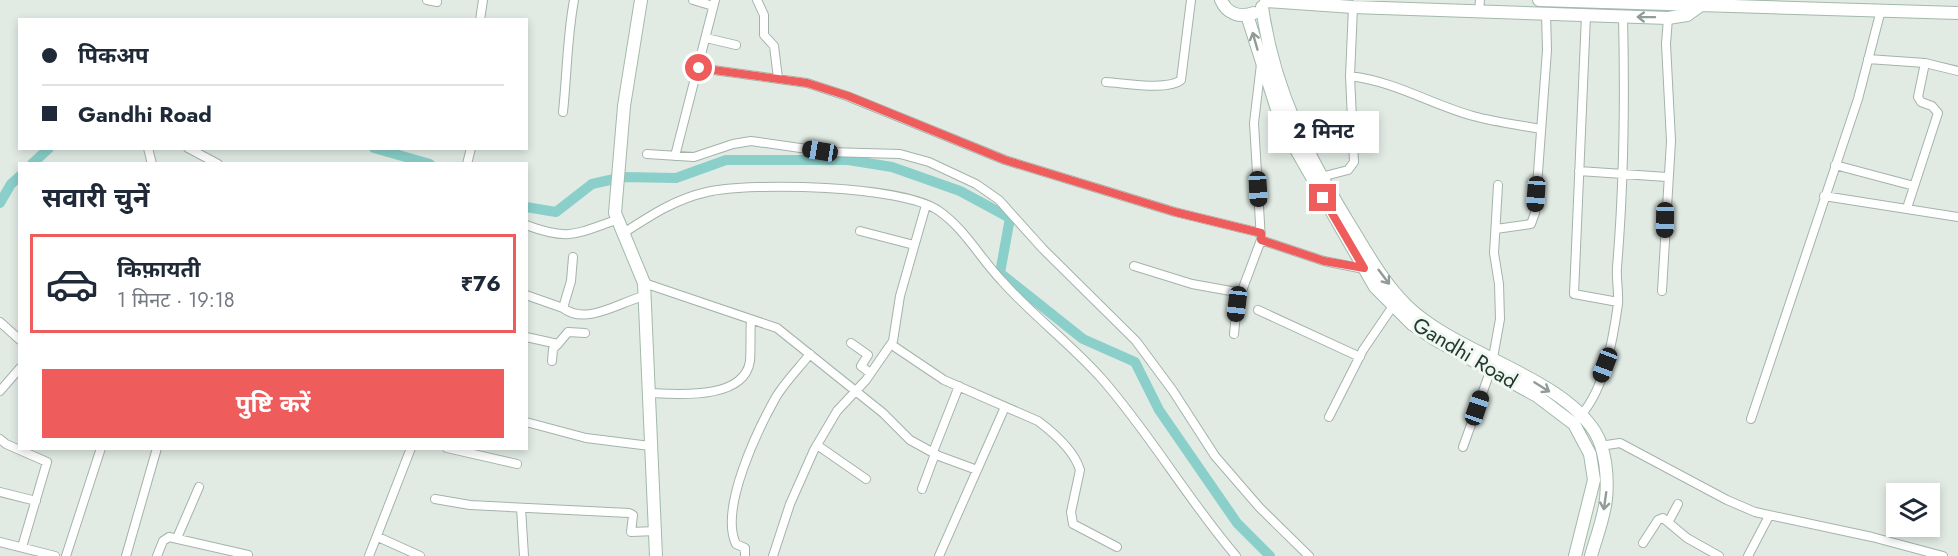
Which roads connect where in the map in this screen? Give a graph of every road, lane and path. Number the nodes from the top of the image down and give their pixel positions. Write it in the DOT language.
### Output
graph roads {
  1 [pos="483,0"];
  2 [pos="574,0"];
  3 [pos="641,0"];
  4 [pos="693,0"];
  5 [pos="757,0"];
  6 [pos="1191,0"];
  7 [pos="1221,0"];
  8 [pos="1539,0"];
  9 [pos="1581,1"];
  10 [pos="1265,2"];
  11 [pos="714,3"];
  12 [pos="1754,4"];
  13 [pos="1701,5"];
  14 [pos="1479,6"];
  15 [pos="1353,7"];
  16 [pos="1881,10"];
  17 [pos="1958,13"];
  18 [pos="1546,14"];
  19 [pos="1247,15"];
  20 [pos="1586,15"];
  21 [pos="1623,17"];
  22 [pos="480,18"];
  23 [pos="1668,18"];
  24 [pos="706,38"];
  25 [pos="736,45"];
  26 [pos="1868,59"];
  27 [pos="1266,61"];
  28 [pos="1925,63"];
  29 [pos="699,68"];
  30 [pos="1958,71"];
  31 [pos="1350,76"];
  32 [pos="778,78"];
  33 [pos="1106,82"];
  34 [pos="563,112"];
  35 [pos="1541,129"];
  36 [pos="192,150"];
  37 [pos="647,154"];
  38 [pos="675,156"];
  39 [pos="214,162"];
  40 [pos="1835,165"];
  41 [pos="1579,171"];
  42 [pos="1623,174"];
  43 [pos="1321,177"];
  44 [pos="1667,177"];
  45 [pos="1498,185"];
  46 [pos="1914,186"];
  47 [pos="1824,196"];
  48 [pos="927,205"];
  49 [pos="1907,208"];
  50 [pos="616,217"];
  51 [pos="1958,217"];
  52 [pos="528,226"];
  53 [pos="1496,229"];
  54 [pos="860,231"];
  55 [pos="622,234"];
  56 [pos="1261,237"];
  57 [pos="914,245"];
  58 [pos="573,258"];
  59 [pos="1134,266"];
  60 [pos="1364,268"];
  61 [pos="644,290"];
  62 [pos="1662,291"];
  63 [pos="1242,293"];
  64 [pos="528,296"];
  65 [pos="1618,302"];
  66 [pos="1393,306"];
  67 [pos="563,308"];
  68 [pos="1258,310"];
  69 [pos="751,320"];
  70 [pos="0,322"];
  71 [pos="585,333"];
  72 [pos="1234,334"];
  73 [pos="528,337"];
  74 [pos="18,338"];
  75 [pos="851,343"];
  76 [pos="558,344"];
  77 [pos="892,345"];
  78 [pos="810,354"];
  79 [pos="1360,357"];
  80 [pos="552,361"];
  81 [pos="1492,365"];
  82 [pos="18,370"];
  83 [pos="870,373"];
  84 [pos="2,386"];
  85 [pos="958,386"];
  86 [pos="856,391"];
  87 [pos="648,393"];
  88 [pos="1005,407"];
  89 [pos="1581,415"];
  90 [pos="1329,417"];
  91 [pos="1751,419"];
  92 [pos="528,423"];
  93 [pos="2,444"];
  94 [pos="650,446"];
  95 [pos="817,446"];
  96 [pos="1600,446"];
  97 [pos="1463,447"];
  98 [pos="18,448"];
  99 [pos="100,450"];
  100 [pos="156,450"];
  101 [pos="410,450"];
  102 [pos="456,450"];
  103 [pos="34,452"];
  104 [pos="934,453"];
  105 [pos="517,464"];
  106 [pos="977,470"];
  107 [pos="866,479"];
  108 [pos="199,487"];
  109 [pos="922,489"];
  110 [pos="0,492"];
  111 [pos="435,499"];
  112 [pos="36,501"];
  113 [pos="1678,504"];
  114 [pos="521,508"];
  115 [pos="1769,516"];
  116 [pos="1669,521"];
  117 [pos="656,531"];
  118 [pos="378,537"];
  119 [pos="177,538"];
  120 [pos="0,542"];
  121 [pos="1643,543"];
  122 [pos="22,547"];
  123 [pos="1117,547"];
  124 [pos="1231,554"];
  125 [pos="248,555"];
  126 [pos="1714,555"];
  127 [pos="55,556"];
  128 [pos="66,556"];
  129 [pos="126,556"];
  130 [pos="158,556"];
  131 [pos="369,556"];
  132 [pos="420,556"];
  133 [pos="525,556"];
  134 [pos="656,556"];
  135 [pos="745,556"];
  136 [pos="773,556"];
  137 [pos="939,556"];
  138 [pos="1309,556"];
  139 [pos="1575,556"];
  140 [pos="1591,556"];
  141 [pos="1748,556"];
  142 [pos="1943,556"];
  1 -- 22 [label="street"];
  2 -- 34 [label="street"];
  3 -- 50 [label="main road"];
  4 -- 11 [label="street"];
  5 -- 32 [label="street"];
  6 -- 33 [label="street"];
  7 -- 19 [label="main road"];
  8 -- 9 [label="main road"];
  9 -- 13 [label="main road"];
  10 -- 15 [label="main road"];
  10 -- 19 [label="main road"];
  10 -- 27 [label="main road"];
  11 -- 24 [label="street"];
  12 -- 13 [label="main road"];
  12 -- 16 [label="main road"];
  13 -- 23 [label="main road"];
  14 -- 15 [label="main road"];
  14 -- 18 [label="main road"];
  15 -- 31 [label="street"];
  16 -- 17 [label="main road"];
  16 -- 26 [label="street"];
  18 -- 20 [label="main road"];
  18 -- 35 [label="street"];
  27 -- 19 [label="main road, Gandhi Road, one-way"];
  20 -- 21 [label="main road"];
  20 -- 41 [label="street"];
  23 -- 21 [label="main road, one-way"];
  21 -- 42 [label="street"];
  23 -- 44 [label="street"];
  24 -- 25 [label="street"];
  24 -- 29 [label="street"];
  26 -- 28 [label="street"];
  26 -- 40 [label="street"];
  27 -- 43 [label="main road"];
  27 -- 56 [label="street"];
  27 -- 60 [label="main road, Gandhi Road"];
  28 -- 30 [label="street"];
  28 -- 46 [label="street"];
  29 -- 32 [label="street"];
  29 -- 38 [label="street"];
  31 -- 35 [label="street"];
  31 -- 43 [label="street"];
  32 -- 56 [label="street"];
  35 -- 53 [label="street"];
  36 -- 39 [label="street"];
  37 -- 38 [label="street"];
  38 -- 138 [label="street"];
  40 -- 46 [label="street"];
  40 -- 47 [label="street"];
  41 -- 42 [label="street"];
  41 -- 65 [label="street"];
  42 -- 44 [label="street"];
  42 -- 65 [label="street"];
  43 -- 81 [label="main road, one-way"];
  44 -- 62 [label="street"];
  45 -- 53 [label="street"];
  46 -- 49 [label="street"];
  47 -- 49 [label="street"];
  47 -- 91 [label="street"];
  48 -- 55 [label="street"];
  48 -- 57 [label="street"];
  48 -- 124 [label="street"];
  49 -- 51 [label="street"];
  50 -- 52 [label="street"];
  50 -- 55 [label="main road"];
  53 -- 81 [label="street"];
  54 -- 57 [label="street"];
  55 -- 61 [label="main road"];
  56 -- 60 [label="street"];
  56 -- 63 [label="street"];
  57 -- 77 [label="street"];
  58 -- 67 [label="street"];
  59 -- 63 [label="street"];
  60 -- 66 [label="main road, Gandhi Road"];
  61 -- 67 [label="street"];
  61 -- 69 [label="street"];
  61 -- 87 [label="main road"];
  63 -- 72 [label="street"];
  64 -- 67 [label="street"];
  65 -- 89 [label="street"];
  66 -- 79 [label="street"];
  66 -- 81 [label="main road, Gandhi Road"];
  68 -- 79 [label="street"];
  69 -- 78 [label="street"];
  69 -- 87 [label="street"];
  70 -- 74 [label="street"];
  71 -- 76 [label="street"];
  73 -- 76 [label="street"];
  75 -- 83 [label="street"];
  76 -- 80 [label="street"];
  77 -- 83 [label="street"];
  77 -- 85 [label="street"];
  78 -- 86 [label="street"];
  78 -- 135 [label="street"];
  79 -- 90 [label="street"];
  81 -- 89 [label="main road, one-way"];
  81 -- 97 [label="street"];
  81 -- 139 [label="main road, Gandhi Road"];
  82 -- 84 [label="street"];
  83 -- 86 [label="street"];
  85 -- 88 [label="street"];
  85 -- 104 [label="street"];
  86 -- 95 [label="street"];
  86 -- 104 [label="street"];
  87 -- 94 [label="main road"];
  88 -- 106 [label="street"];
  88 -- 123 [label="street"];
  89 -- 96 [label="main road"];
  92 -- 94 [label="street"];
  93 -- 98 [label="street"];
  94 -- 117 [label="main road"];
  95 -- 107 [label="street"];
  95 -- 136 [label="street"];
  96 -- 115 [label="street"];
  96 -- 140 [label="main road, one-way"];
  99 -- 128 [label="street"];
  100 -- 129 [label="street"];
  101 -- 118 [label="street"];
  102 -- 105 [label="street"];
  103 -- 112 [label="street"];
  104 -- 106 [label="street"];
  104 -- 109 [label="street"];
  106 -- 137 [label="street"];
  108 -- 119 [label="street"];
  110 -- 112 [label="street"];
  111 -- 114 [label="street"];
  112 -- 122 [label="street"];
  113 -- 116 [label="street"];
  114 -- 117 [label="street"];
  114 -- 133 [label="street"];
  115 -- 141 [label="street"];
  115 -- 142 [label="street"];
  116 -- 121 [label="street"];
  116 -- 126 [label="street"];
  117 -- 134 [label="main road"];
  118 -- 131 [label="street"];
  118 -- 132 [label="street"];
  119 -- 125 [label="street"];
  119 -- 130 [label="street"];
  120 -- 122 [label="street"];
  122 -- 127 [label="street"];
}
